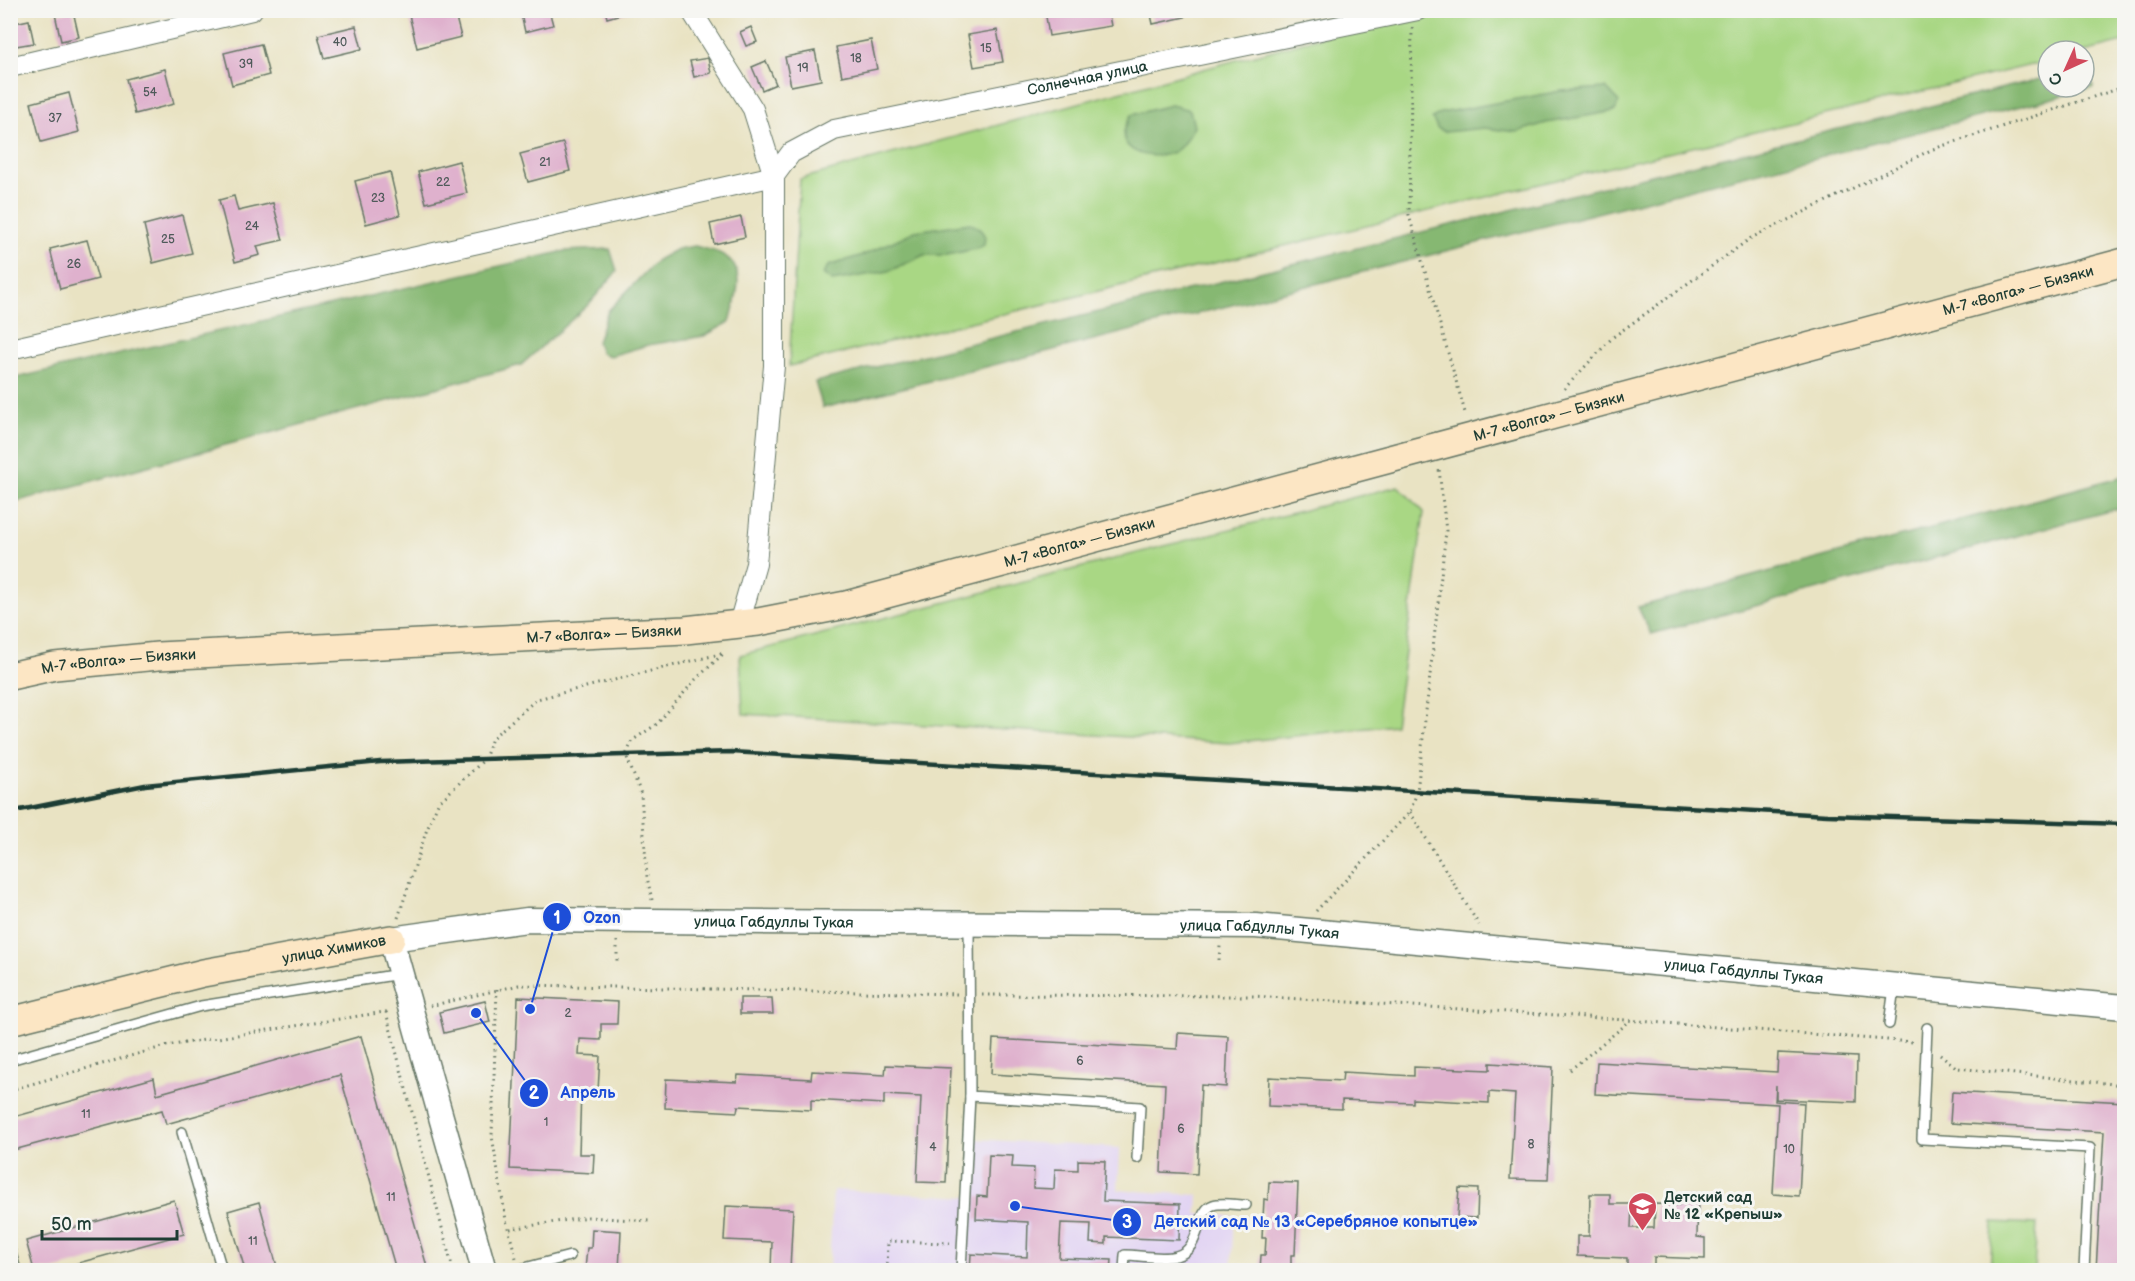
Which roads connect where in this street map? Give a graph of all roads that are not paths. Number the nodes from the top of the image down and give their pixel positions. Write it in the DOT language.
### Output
graph roads {
  1 [pos="252,10"];
  2 [pos="691,10"];
  3 [pos="1415,11"];
  4 [pos="10,67"];
  5 [pos="774,176"];
  6 [pos="2124,262"];
  7 [pos="10,349"];
  8 [pos="730,625"];
  9 [pos="10,676"];
  10 [pos="969,924"];
  11 [pos="392,939"];
  12 [pos="401,973"];
  13 [pos="1894,986"];
  14 [pos="2124,1007"];
  15 [pos="10,1021"];
  16 [pos="1889,1024"];
  17 [pos="1927,1028"];
  18 [pos="10,1060"];
  19 [pos="970,1096"];
  20 [pos="182,1132"];
  21 [pos="1137,1158"];
  22 [pos="1246,1205"];
  23 [pos="10,1250"];
  24 [pos="570,1256"];
  25 [pos="16,1270"];
  26 [pos="222,1270"];
  27 [pos="484,1270"];
  28 [pos="518,1270"];
  29 [pos="961,1270"];
  30 [pos="1124,1270"];
  31 [pos="2084,1270"];
  1 -- 4 [label="street"];
  2 -- 5 [label="street"];
  3 -- 5 [label="street, Солнечная улица"];
  5 -- 7 [label="street"];
  5 -- 8 [label="street"];
  6 -- 8 [label="main road, М-7 «Волга» — Бизяки"];
  8 -- 9 [label="main road, М-7 «Волга» — Бизяки"];
  10 -- 11 [label="street, улица Габдуллы Тукая"];
  10 -- 13 [label="street, улица Габдуллы Тукая"];
  10 -- 19 [label="lane"];
  11 -- 12 [label="street, улица Химиков"];
  11 -- 15 [label="main road, улица Химиков"];
  12 -- 18 [label="lane"];
  12 -- 27 [label="street, улица Химиков"];
  13 -- 14 [label="street, улица Габдуллы Тукая"];
  13 -- 16 [label="lane"];
  17 -- 31 [label="lane"];
  19 -- 21 [label="lane"];
  19 -- 29 [label="lane"];
  20 -- 26 [label="lane"];
  22 -- 30 [label="lane"];
  23 -- 25 [label="lane"];
  24 -- 28 [label="lane"];
}
